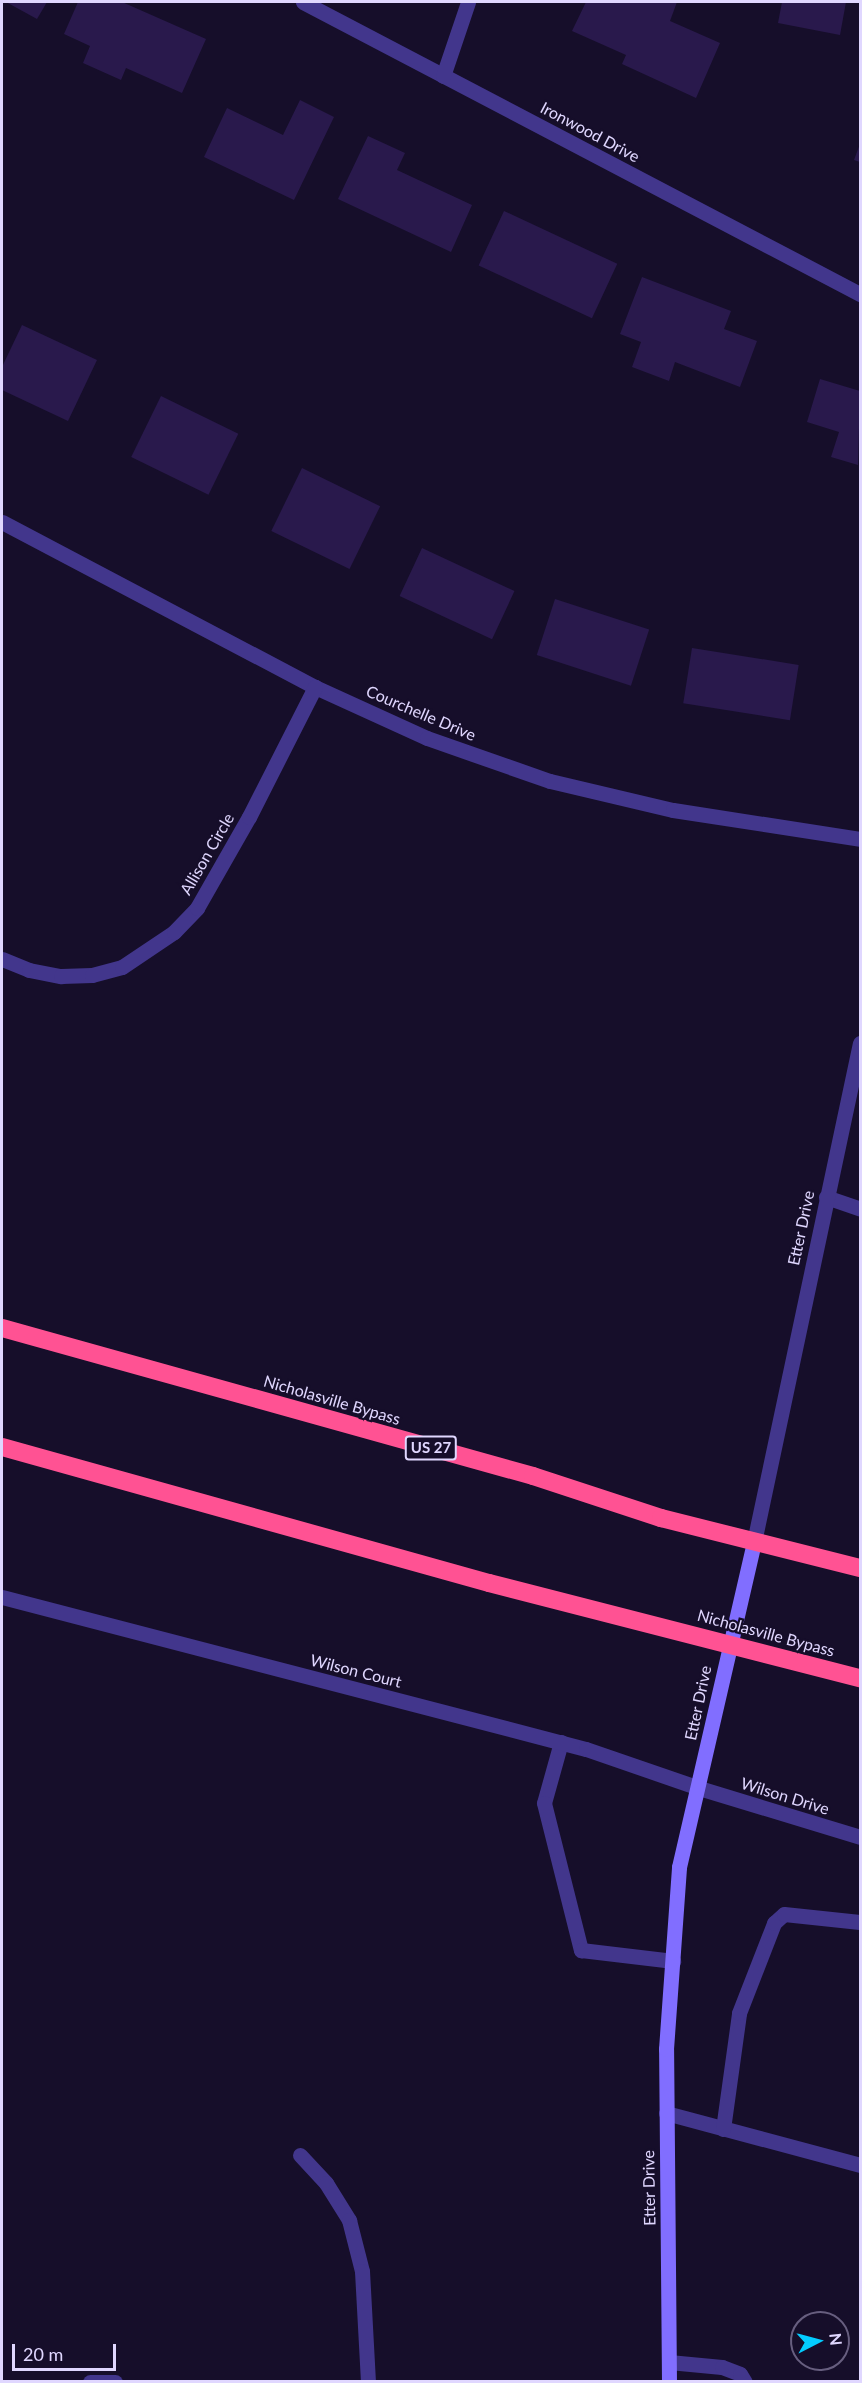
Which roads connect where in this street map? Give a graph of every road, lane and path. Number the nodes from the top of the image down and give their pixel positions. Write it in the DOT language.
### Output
graph roads {
  1 [pos="303,2"];
  2 [pos="468,2"];
  3 [pos="443,76"];
  4 [pos="861,294"];
  5 [pos="2,522"];
  6 [pos="315,687"];
  7 [pos="861,839"];
  8 [pos="2,959"];
  9 [pos="861,1043"];
  10 [pos="825,1197"];
  11 [pos="861,1209"];
  12 [pos="2,1328"];
  13 [pos="2,1447"];
  14 [pos="754,1542"];
  15 [pos="861,1568"];
  16 [pos="2,1597"];
  17 [pos="729,1643"];
  18 [pos="861,1678"];
  19 [pos="561,1742"];
  20 [pos="699,1788"];
  21 [pos="861,1837"];
  22 [pos="861,1922"];
  23 [pos="673,1961"];
  24 [pos="666,2114"];
  25 [pos="723,2128"];
  26 [pos="300,2155"];
  27 [pos="861,2164"];
  28 [pos="669,2362"];
  29 [pos="90,2382"];
  30 [pos="115,2382"];
  31 [pos="368,2382"];
  32 [pos="669,2382"];
  33 [pos="745,2382"];
  1 -- 3 [label="street, Ironwood Drive"];
  2 -- 3 [label="street"];
  3 -- 4 [label="street, Ironwood Drive"];
  5 -- 6 [label="street, Courchelle Drive"];
  6 -- 7 [label="street, Courchelle Drive"];
  6 -- 8 [label="street, Allison Circle"];
  9 -- 10 [label="street, Etter Drive"];
  10 -- 11 [label="street"];
  10 -- 14 [label="street, Etter Drive"];
  12 -- 14 [label="highway, Nicholasville Bypass / US 27"];
  13 -- 17 [label="highway, Nicholasville Bypass"];
  14 -- 15 [label="highway, Nicholasville Bypass / US 27"];
  14 -- 17 [label="street, Etter Drive"];
  16 -- 19 [label="street, Wilson Court"];
  17 -- 18 [label="highway, Nicholasville Bypass"];
  17 -- 20 [label="street, Etter Drive"];
  19 -- 20 [label="street, Wilson Court"];
  19 -- 23 [label="street"];
  20 -- 21 [label="street, Wilson Drive"];
  20 -- 23 [label="street, Etter Drive"];
  22 -- 25 [label="street"];
  23 -- 24 [label="street, Etter Drive"];
  24 -- 25 [label="street"];
  24 -- 28 [label="street, Etter Drive"];
  25 -- 27 [label="street"];
  26 -- 31 [label="street"];
  28 -- 32 [label="street, Etter Drive"];
  28 -- 33 [label="street"];
  29 -- 30 [label="street"];
}
